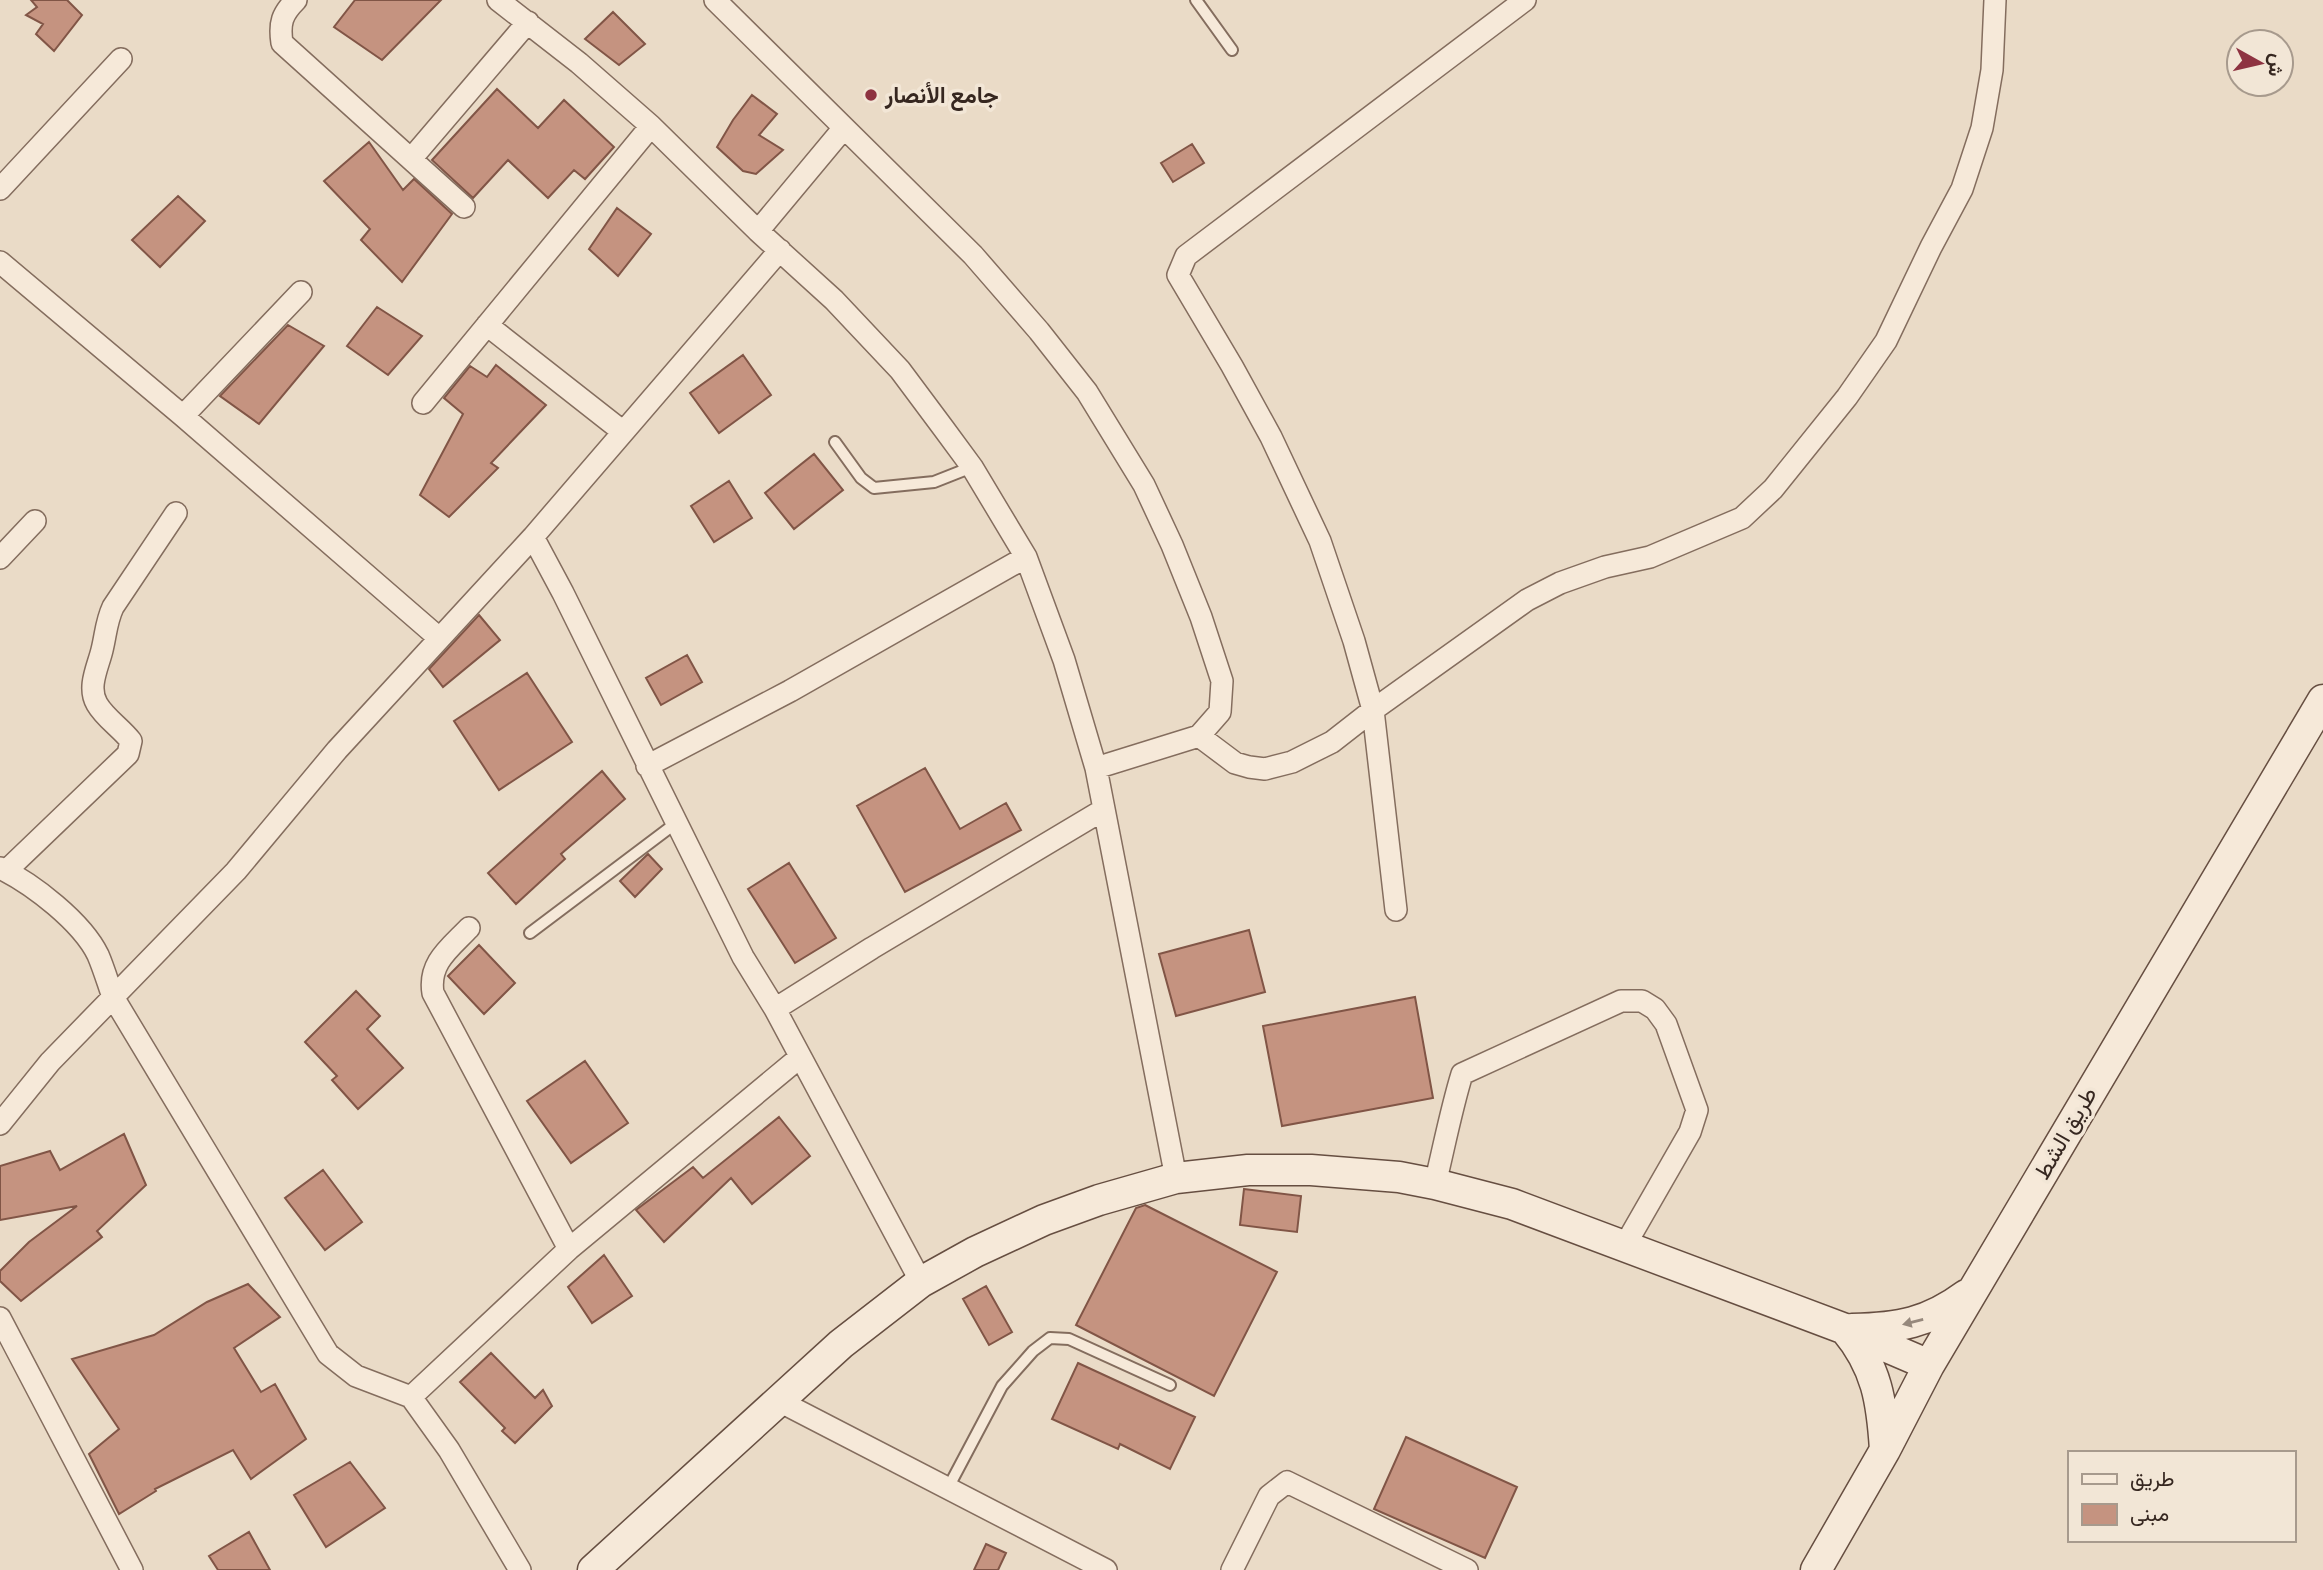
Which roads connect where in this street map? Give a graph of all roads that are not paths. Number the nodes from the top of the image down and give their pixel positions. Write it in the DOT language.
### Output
graph roads {
  1 [pos="296,0"];
  2 [pos="498,0"];
  3 [pos="715,0"];
  4 [pos="1196,0"];
  5 [pos="1525,0"];
  6 [pos="1995,0"];
  7 [pos="528,22"];
  8 [pos="1232,50"];
  9 [pos="121,59"];
  10 [pos="650,126"];
  11 [pos="843,129"];
  12 [pos="411,159"];
  13 [pos="0,189"];
  14 [pos="464,207"];
  15 [pos="758,230"];
  16 [pos="780,250"];
  17 [pos="0,262"];
  18 [pos="300,292"];
  19 [pos="487,325"];
  20 [pos="422,403"];
  21 [pos="183,416"];
  22 [pos="622,431"];
  23 [pos="835,442"];
  24 [pos="972,467"];
  25 [pos="176,513"];
  26 [pos="35,522"];
  27 [pos="533,537"];
  28 [pos="1026,557"];
  29 [pos="0,558"];
  30 [pos="439,638"];
  31 [pos="2323,700"];
  32 [pos="1373,710"];
  33 [pos="1199,736"];
  34 [pos="647,766"];
  35 [pos="1096,768"];
  36 [pos="1103,810"];
  37 [pos="676,823"];
  38 [pos="3,869"];
  39 [pos="1396,910"];
  40 [pos="469,928"];
  41 [pos="530,933"];
  42 [pos="113,997"];
  43 [pos="775,1009"];
  44 [pos="799,1058"];
  45 [pos="0,1124"];
  46 [pos="1176,1178"];
  47 [pos="1435,1184"];
  48 [pos="1624,1247"];
  49 [pos="569,1249"];
  50 [pos="921,1282"];
  51 [pos="1973,1290"];
  52 [pos="0,1318"];
  53 [pos="1845,1329"];
  54 [pos="1928,1364"];
  55 [pos="1170,1385"];
  56 [pos="411,1397"];
  57 [pos="779,1401"];
  58 [pos="1885,1450"];
  59 [pos="948,1489"];
  60 [pos="132,1570"];
  61 [pos="520,1570"];
  62 [pos="593,1570"];
  63 [pos="1106,1570"];
  64 [pos="1231,1570"];
  65 [pos="1467,1570"];
  66 [pos="1816,1570"];
  1 -- 12 [label="street"];
  2 -- 7 [label="street"];
  3 -- 11 [label="street"];
  4 -- 8 [label="lane"];
  5 -- 32 [label="street"];
  6 -- 32 [label="street"];
  7 -- 10 [label="street"];
  7 -- 12 [label="street"];
  9 -- 13 [label="street"];
  10 -- 15 [label="street"];
  10 -- 19 [label="street"];
  11 -- 15 [label="street"];
  11 -- 33 [label="street"];
  12 -- 14 [label="street"];
  15 -- 16 [label="street"];
  16 -- 22 [label="street"];
  16 -- 24 [label="street"];
  17 -- 21 [label="street"];
  18 -- 21 [label="street"];
  19 -- 20 [label="street"];
  19 -- 22 [label="street"];
  21 -- 30 [label="street"];
  22 -- 27 [label="street"];
  23 -- 24 [label="lane"];
  24 -- 28 [label="street"];
  25 -- 38 [label="street"];
  26 -- 29 [label="street"];
  27 -- 30 [label="street"];
  27 -- 34 [label="street"];
  28 -- 34 [label="street"];
  28 -- 35 [label="street"];
  30 -- 42 [label="street"];
  31 -- 51 [label="street, طريق الشط"];
  32 -- 33 [label="street"];
  32 -- 39 [label="street"];
  33 -- 35 [label="street"];
  34 -- 37 [label="street"];
  35 -- 36 [label="street"];
  36 -- 43 [label="street"];
  36 -- 46 [label="street"];
  37 -- 41 [label="lane"];
  37 -- 43 [label="street"];
  38 -- 42 [label="street"];
  40 -- 49 [label="street"];
  42 -- 45 [label="street"];
  42 -- 56 [label="street"];
  43 -- 44 [label="street"];
  44 -- 49 [label="street"];
  44 -- 50 [label="street"];
  46 -- 47 [label="street"];
  46 -- 50 [label="street"];
  47 -- 48 [label="street"];
  47 -- 48 [label="street"];
  48 -- 53 [label="street"];
  49 -- 56 [label="street"];
  50 -- 57 [label="street"];
  51 -- 53 [label="street, one-way"];
  51 -- 54 [label="street, طريق الشط"];
  52 -- 60 [label="street"];
  53 -- 54 [label="street"];
  53 -- 58 [label="street"];
  54 -- 58 [label="street, طريق الشط"];
  55 -- 59 [label="lane"];
  56 -- 61 [label="street"];
  57 -- 59 [label="street"];
  57 -- 62 [label="street"];
  58 -- 66 [label="street, طريق الشط"];
  59 -- 63 [label="street"];
  64 -- 65 [label="street"];
}
